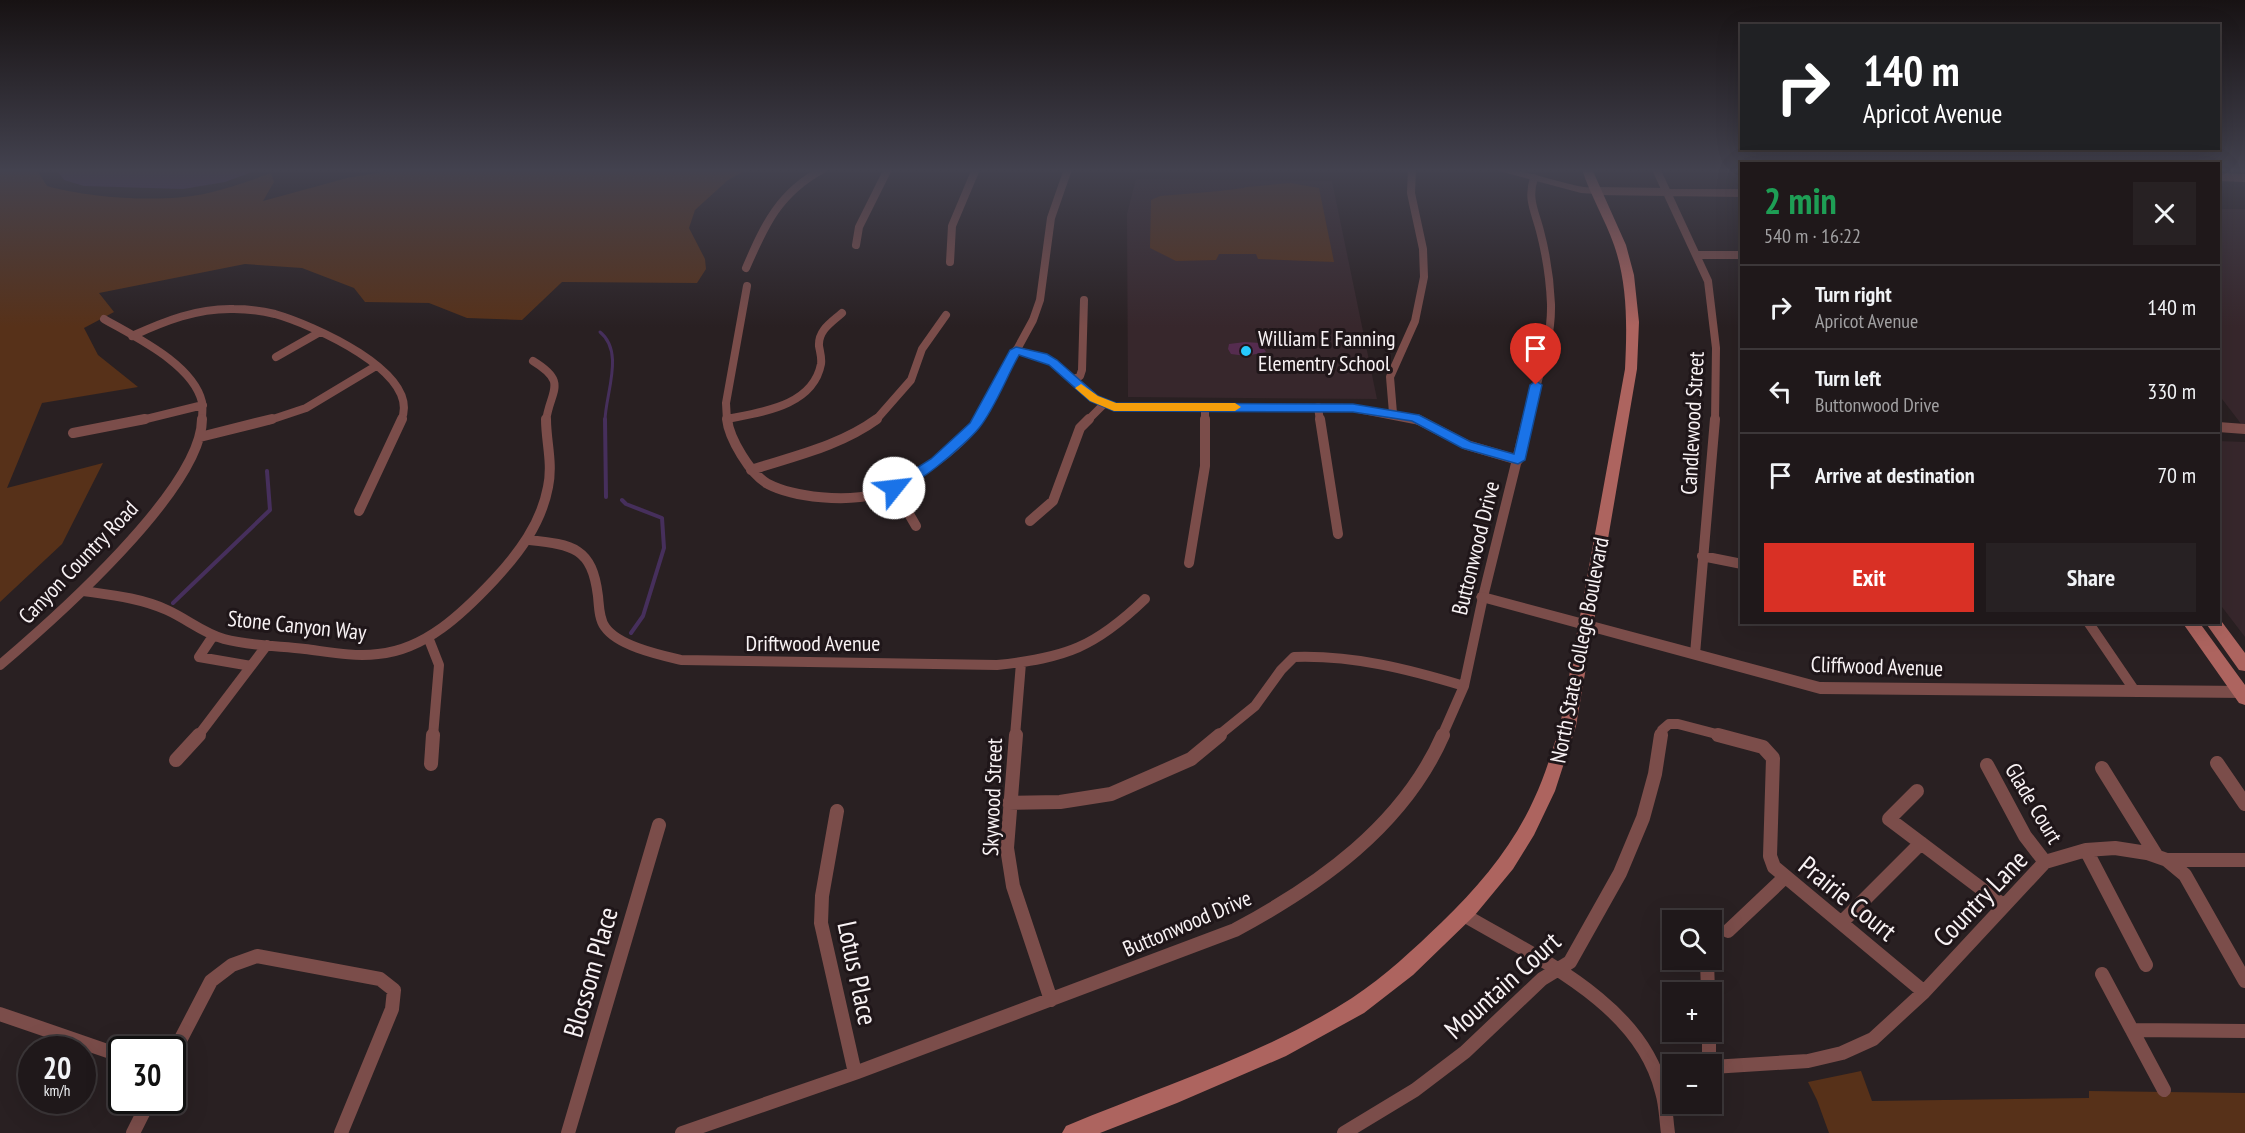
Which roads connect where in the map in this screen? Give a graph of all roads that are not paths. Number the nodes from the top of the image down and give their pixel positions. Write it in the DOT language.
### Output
graph roads {
  1 [pos="766,222"];
  2 [pos="862,222"];
  3 [pos="955,222"];
  4 [pos="1050,222"];
  5 [pos="1419,222"];
  6 [pos="1536,222"];
  7 [pos="1610,222"];
  8 [pos="1681,222"];
  9 [pos="856,244"];
  10 [pos="1697,255"];
  11 [pos="1740,255"];
  12 [pos="950,262"];
  13 [pos="746,268"];
  14 [pos="747,286"];
  15 [pos="1084,300"];
  16 [pos="842,313"];
  17 [pos="946,315"];
  18 [pos="104,320"];
  19 [pos="320,332"];
  20 [pos="132,336"];
  21 [pos="1016,350"];
  22 [pos="276,357"];
  23 [pos="533,361"];
  24 [pos="376,366"];
  25 [pos="1073,380"];
  26 [pos="1104,404"];
  27 [pos="203,405"];
  28 [pos="1205,407"];
  29 [pos="1318,407"];
  30 [pos="1394,413"];
  31 [pos="727,418"];
  32 [pos="2220,428"];
  33 [pos="2245,429"];
  34 [pos="73,433"];
  35 [pos="200,436"];
  36 [pos="1518,460"];
  37 [pos="751,470"];
  38 [pos="894,488"];
  39 [pos="359,511"];
  40 [pos="1030,522"];
  41 [pos="916,526"];
  42 [pos="1338,534"];
  43 [pos="529,540"];
  44 [pos="1702,556"];
  45 [pos="1189,563"];
  46 [pos="1740,564"];
  47 [pos="83,591"];
  48 [pos="1483,597"];
  49 [pos="1145,599"];
  50 [pos="2089,624"];
  51 [pos="2192,624"];
  52 [pos="2214,624"];
  53 [pos="1586,626"];
  54 [pos="213,636"];
  55 [pos="428,637"];
  56 [pos="267,645"];
  57 [pos="1695,654"];
  58 [pos="1021,663"];
  59 [pos="0,665"];
  60 [pos="2245,665"];
  61 [pos="251,666"];
  62 [pos="1464,686"];
  63 [pos="2135,691"];
  64 [pos="2244,694"];
  65 [pos="1669,724"];
  66 [pos="176,760"];
  67 [pos="2217,763"];
  68 [pos="431,764"];
  69 [pos="1987,765"];
  70 [pos="2102,768"];
  71 [pos="1917,791"];
  72 [pos="1009,803"];
  73 [pos="2245,804"];
  74 [pos="837,811"];
  75 [pos="659,825"];
  76 [pos="1921,843"];
  77 [pos="2086,850"];
  78 [pos="2161,858"];
  79 [pos="2245,860"];
  80 [pos="2045,862"];
  81 [pos="1784,878"];
  82 [pos="2003,905"];
  83 [pos="1464,915"];
  84 [pos="1841,923"];
  85 [pos="1728,931"];
  86 [pos="2146,965"];
  87 [pos="1558,969"];
  88 [pos="2102,974"];
  89 [pos="2245,981"];
  90 [pos="1924,992"];
  91 [pos="1051,1000"];
  92 [pos="0,1014"];
  93 [pos="2132,1030"];
  94 [pos="2245,1031"];
  95 [pos="183,1036"];
  96 [pos="108,1051"];
  97 [pos="1722,1065"];
  98 [pos="1662,1071"];
  99 [pos="855,1072"];
  100 [pos="1656,1072"];
  101 [pos="2164,1090"];
  102 [pos="142,1114"];
  103 [pos="1082,1131"];
  104 [pos="133,1133"];
  105 [pos="340,1133"];
  106 [pos="568,1133"];
  107 [pos="682,1133"];
  108 [pos="1344,1133"];
  109 [pos="1668,1133"];
  1 -- 13 [label="street"];
  2 -- 9 [label="street"];
  3 -- 12 [label="street"];
  4 -- 21 [label="street"];
  5 -- 30 [label="street"];
  6 -- 36 [label="street, Buttonwood Drive"];
  7 -- 53 [label="main road, North State College Boulevard"];
  8 -- 10 [label="street, Candlewood Street"];
  10 -- 11 [label="street"];
  10 -- 44 [label="street, Candlewood Street"];
  14 -- 31 [label="street"];
  15 -- 25 [label="street"];
  16 -- 31 [label="street"];
  17 -- 37 [label="street"];
  18 -- 20 [label="street"];
  19 -- 20 [label="street"];
  19 -- 22 [label="street"];
  19 -- 24 [label="street"];
  20 -- 27 [label="street"];
  21 -- 25 [label="street"];
  21 -- 38 [label="street"];
  23 -- 43 [label="street, Stone Canyon Way"];
  24 -- 35 [label="street"];
  24 -- 39 [label="street"];
  25 -- 26 [label="street"];
  26 -- 28 [label="street"];
  26 -- 40 [label="street"];
  27 -- 34 [label="street"];
  27 -- 35 [label="street, Canyon Country Road"];
  28 -- 29 [label="street"];
  28 -- 45 [label="street"];
  29 -- 30 [label="street"];
  29 -- 42 [label="street"];
  30 -- 36 [label="street"];
  31 -- 37 [label="street"];
  32 -- 33 [label="street"];
  35 -- 47 [label="street, Canyon Country Road"];
  36 -- 48 [label="street, Buttonwood Drive"];
  37 -- 38 [label="street"];
  38 -- 41 [label="street"];
  43 -- 55 [label="street, Stone Canyon Way"];
  43 -- 58 [label="street, Driftwood Avenue"];
  44 -- 46 [label="street"];
  44 -- 57 [label="street, Candlewood Street"];
  47 -- 54 [label="street, Stone Canyon Way"];
  47 -- 59 [label="street, Canyon Country Road"];
  48 -- 53 [label="street, Cliffwood Avenue"];
  48 -- 62 [label="street, Buttonwood Drive"];
  49 -- 58 [label="street, Driftwood Avenue"];
  50 -- 63 [label="street"];
  51 -- 64 [label="main road"];
  52 -- 60 [label="main road"];
  53 -- 57 [label="street, Cliffwood Avenue"];
  53 -- 83 [label="main road, North State College Boulevard"];
  54 -- 56 [label="street, Stone Canyon Way"];
  54 -- 61 [label="street"];
  55 -- 56 [label="street, Stone Canyon Way"];
  55 -- 68 [label="street"];
  56 -- 61 [label="street"];
  57 -- 63 [label="street, Cliffwood Avenue"];
  58 -- 72 [label="street, Skywood Street"];
  61 -- 66 [label="street"];
  62 -- 72 [label="street"];
  62 -- 91 [label="street, Buttonwood Drive"];
  63 -- 64 [label="street, Cliffwood Avenue"];
  65 -- 81 [label="street, Prairie Court"];
  65 -- 87 [label="street, Mountain Court"];
  67 -- 73 [label="street"];
  69 -- 80 [label="street, Glade Court"];
  70 -- 78 [label="street"];
  71 -- 76 [label="street"];
  72 -- 91 [label="street, Skywood Street"];
  74 -- 99 [label="street, Lotus Place"];
  75 -- 106 [label="street, Blossom Place"];
  76 -- 82 [label="street"];
  76 -- 84 [label="street"];
  77 -- 78 [label="street, Country Lane"];
  77 -- 80 [label="street, Country Lane"];
  77 -- 86 [label="street"];
  78 -- 79 [label="street, Country Lane"];
  78 -- 89 [label="street"];
  80 -- 82 [label="street, Country Lane"];
  81 -- 84 [label="street, Prairie Court"];
  81 -- 85 [label="street"];
  82 -- 90 [label="street, Country Lane"];
  83 -- 87 [label="street"];
  83 -- 103 [label="main road, North State College Boulevard"];
  84 -- 90 [label="street, Prairie Court"];
  87 -- 100 [label="street"];
  87 -- 108 [label="street, Mountain Court"];
  88 -- 93 [label="street"];
  90 -- 97 [label="street, Country Lane"];
  91 -- 99 [label="street, Buttonwood Drive"];
  92 -- 96 [label="street"];
  93 -- 94 [label="street"];
  93 -- 101 [label="street"];
  95 -- 105 [label="street"];
  98 -- 100 [label="street"];
  99 -- 107 [label="street, Buttonwood Drive"];
  100 -- 109 [label="street"];
  102 -- 104 [label="street"];
}
